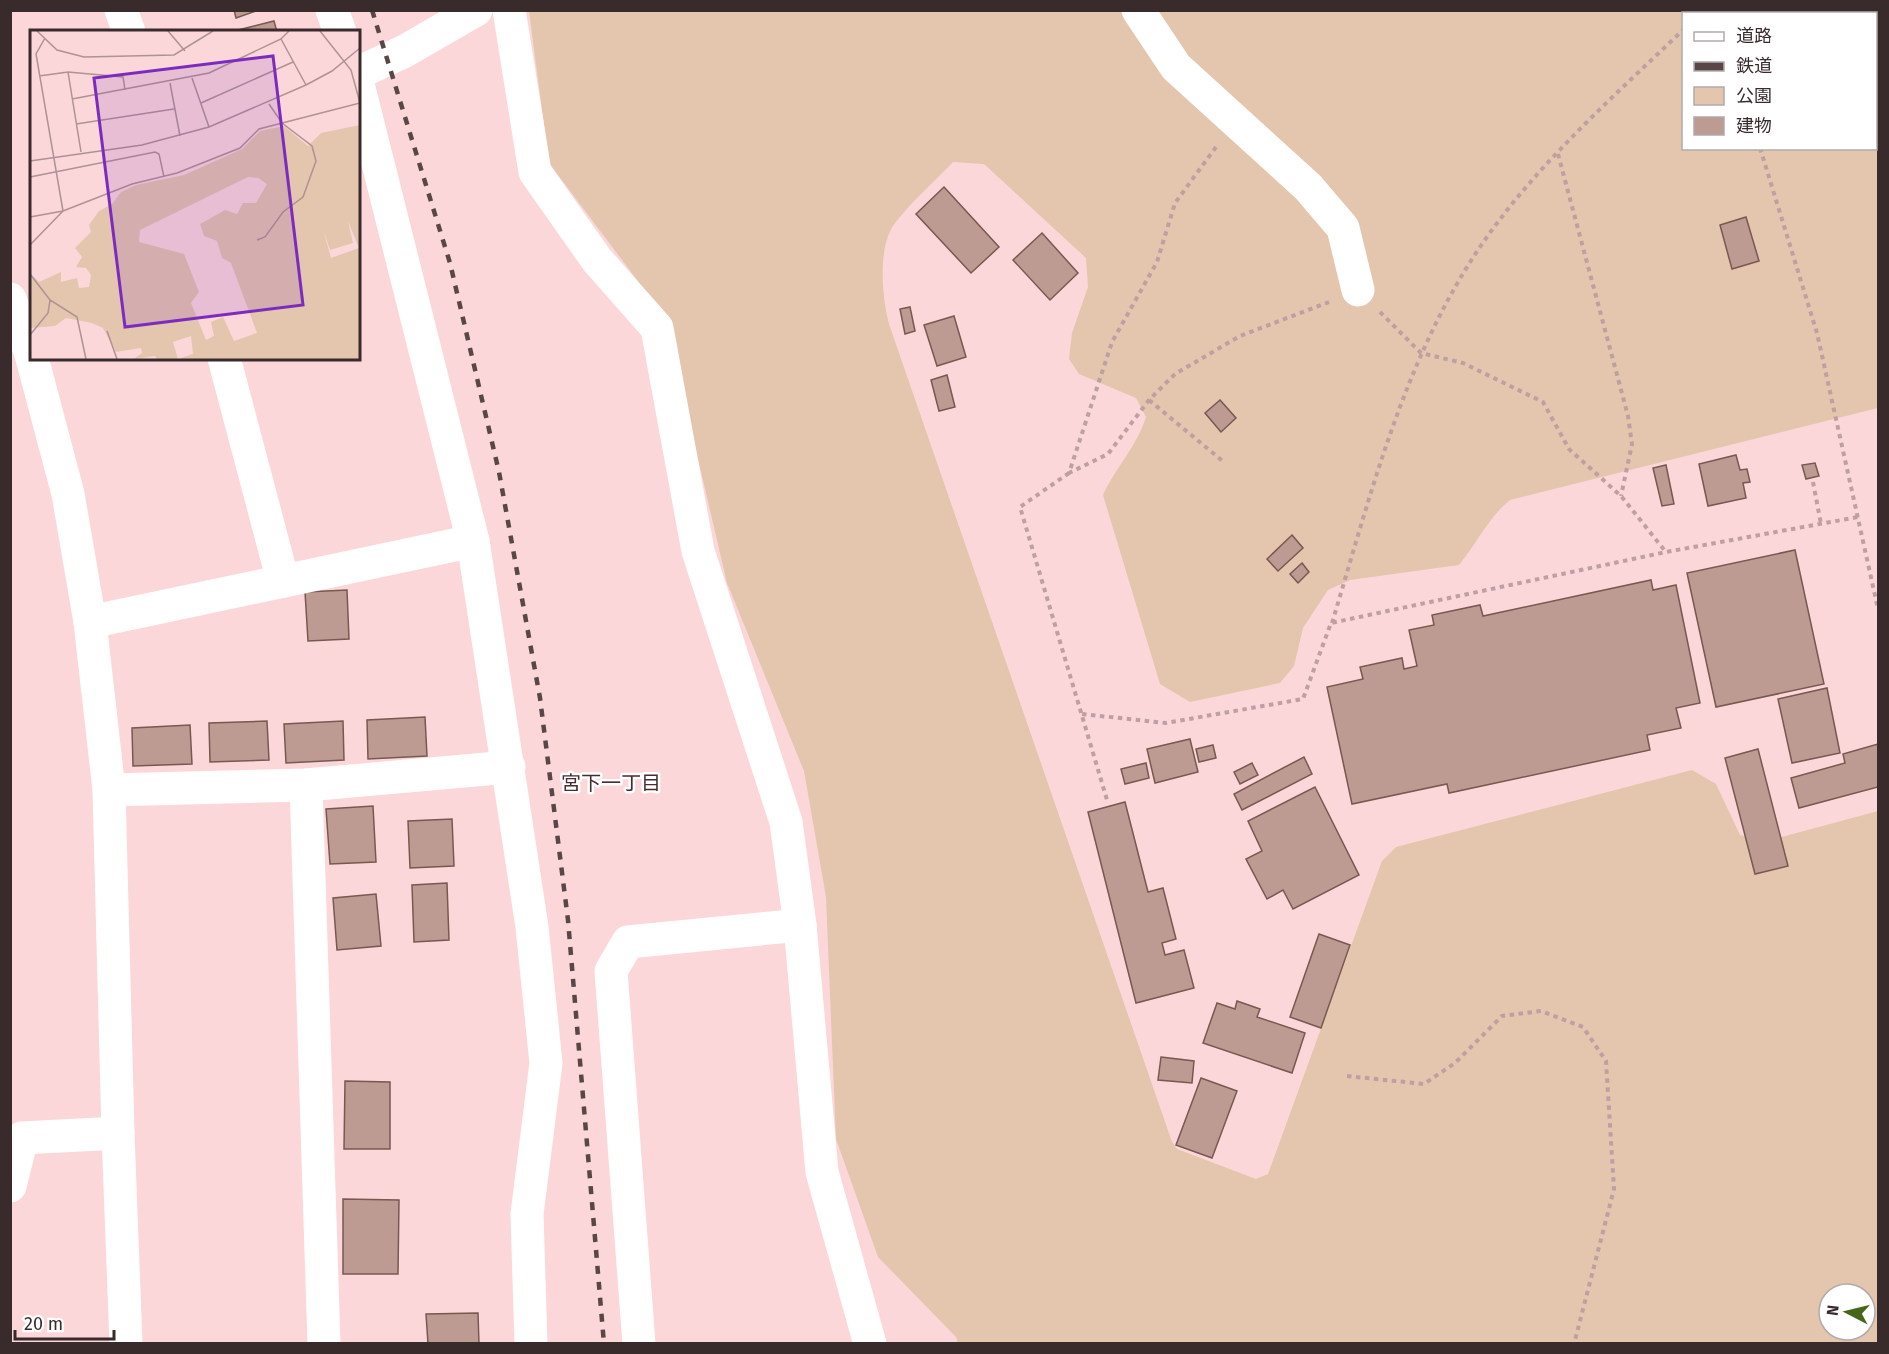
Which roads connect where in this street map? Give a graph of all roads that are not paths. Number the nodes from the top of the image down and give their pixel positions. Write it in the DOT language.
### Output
graph roads {
  1 [pos="121,10"];
  2 [pos="332,10"];
  3 [pos="476,10"];
  4 [pos="509,10"];
  5 [pos="1138,10"];
  6 [pos="128,30"];
  7 [pos="339,30"];
  8 [pos="360,72"];
  9 [pos="360,92"];
  10 [pos="1358,290"];
  11 [pos="10,299"];
  12 [pos="30,353"];
  13 [pos="33,360"];
  14 [pos="225,360"];
  15 [pos="473,542"];
  16 [pos="283,581"];
  17 [pos="90,622"];
  18 [pos="509,767"];
  19 [pos="306,785"];
  20 [pos="109,790"];
  21 [pos="800,925"];
  22 [pos="118,1133"];
  23 [pos="10,1186"];
  24 [pos="126,1344"];
  25 [pos="324,1344"];
  26 [pos="531,1344"];
  27 [pos="639,1344"];
  28 [pos="870,1344"];
  1 -- 6 [label="street"];
  2 -- 7 [label="street"];
  3 -- 8 [label="street"];
  4 -- 21 [label="street"];
  5 -- 10 [label="street"];
  9 -- 15 [label="street"];
  11 -- 12 [label="street"];
  13 -- 17 [label="street"];
  14 -- 16 [label="street"];
  15 -- 16 [label="street"];
  15 -- 18 [label="street"];
  16 -- 17 [label="street"];
  17 -- 20 [label="street"];
  18 -- 19 [label="street"];
  18 -- 26 [label="street"];
  19 -- 20 [label="street"];
  19 -- 25 [label="street"];
  20 -- 22 [label="street"];
  21 -- 27 [label="street"];
  21 -- 28 [label="street"];
  22 -- 23 [label="street"];
  22 -- 24 [label="street"];
}
